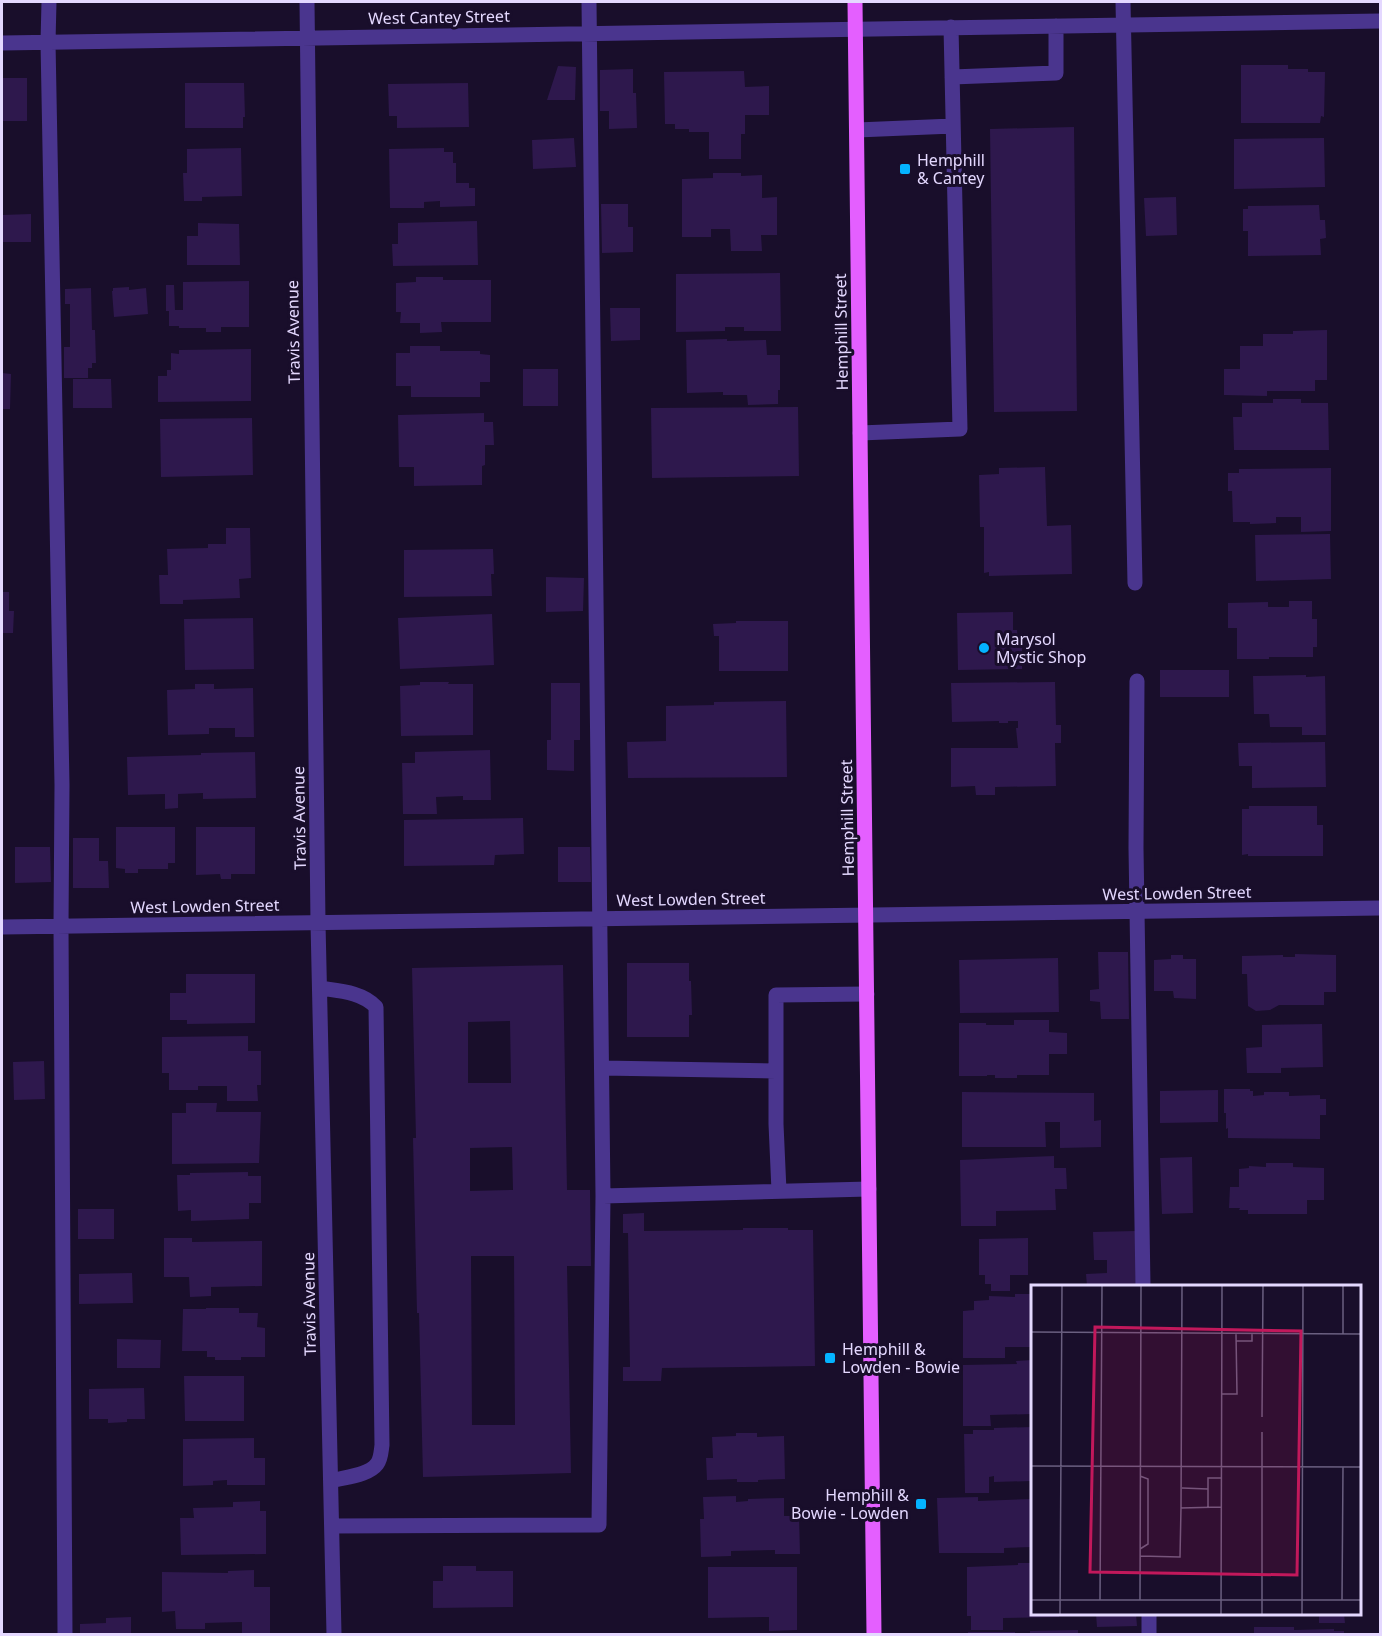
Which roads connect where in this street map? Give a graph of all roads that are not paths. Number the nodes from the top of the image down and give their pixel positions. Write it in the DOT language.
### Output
graph roads {
  1 [pos="49,2"];
  2 [pos="308,2"];
  3 [pos="589,2"];
  4 [pos="855,2"];
  5 [pos="1123,2"];
  6 [pos="1380,21"];
  7 [pos="1123,25"];
  8 [pos="1056,26"];
  9 [pos="951,27"];
  10 [pos="856,29"];
  11 [pos="589,33"];
  12 [pos="308,37"];
  13 [pos="2,42"];
  14 [pos="48,42"];
  15 [pos="952,77"];
  16 [pos="953,126"];
  17 [pos="856,130"];
  18 [pos="860,434"];
  19 [pos="1135,583"];
  20 [pos="1137,681"];
  21 [pos="1380,908"];
  22 [pos="1136,911"];
  23 [pos="866,915"];
  24 [pos="601,919"];
  25 [pos="318,923"];
  26 [pos="61,926"];
  27 [pos="2,927"];
  28 [pos="320,988"];
  29 [pos="867,994"];
  30 [pos="602,1068"];
  31 [pos="776,1071"];
  32 [pos="869,1189"];
  33 [pos="779,1191"];
  34 [pos="603,1196"];
  35 [pos="1143,1285"];
  36 [pos="331,1481"];
  37 [pos="332,1526"];
  38 [pos="1149,1615"];
  39 [pos="65,1635"];
  40 [pos="334,1635"];
  41 [pos="874,1635"];
  42 [pos="1149,1635"];
  1 -- 14 [label="street"];
  2 -- 12 [label="street, Travis Avenue"];
  3 -- 11 [label="street"];
  4 -- 10 [label="main road, Hemphill Street"];
  5 -- 7 [label="street"];
  6 -- 7 [label="street, West Cantey Street"];
  7 -- 8 [label="street, West Cantey Street"];
  7 -- 19 [label="street"];
  8 -- 9 [label="street, West Cantey Street"];
  8 -- 15 [label="street"];
  9 -- 10 [label="street, West Cantey Street"];
  9 -- 15 [label="street"];
  10 -- 11 [label="street, West Cantey Street"];
  10 -- 17 [label="main road, Hemphill Street"];
  11 -- 12 [label="street, West Cantey Street"];
  11 -- 24 [label="street"];
  12 -- 14 [label="street, West Cantey Street"];
  12 -- 25 [label="street, Travis Avenue"];
  13 -- 14 [label="street, West Cantey Street"];
  14 -- 26 [label="street"];
  15 -- 16 [label="street"];
  16 -- 17 [label="street"];
  16 -- 18 [label="street"];
  17 -- 18 [label="main road, Hemphill Street"];
  18 -- 23 [label="main road, Hemphill Street"];
  20 -- 22 [label="street"];
  21 -- 22 [label="street, West Lowden Street"];
  22 -- 23 [label="street, West Lowden Street"];
  22 -- 35 [label="street"];
  23 -- 24 [label="street, West Lowden Street"];
  23 -- 29 [label="main road, Hemphill Street"];
  24 -- 25 [label="street, West Lowden Street"];
  24 -- 30 [label="street"];
  25 -- 26 [label="street, West Lowden Street"];
  25 -- 28 [label="street, Travis Avenue"];
  26 -- 27 [label="street, West Lowden Street"];
  26 -- 39 [label="street"];
  28 -- 36 [label="street, Travis Avenue"];
  28 -- 36 [label="street"];
  29 -- 31 [label="street"];
  29 -- 32 [label="main road, Hemphill Street"];
  30 -- 31 [label="street"];
  30 -- 34 [label="street"];
  31 -- 33 [label="street"];
  32 -- 33 [label="street"];
  32 -- 41 [label="main road, Hemphill Street"];
  33 -- 34 [label="street"];
  34 -- 37 [label="street"];
  36 -- 37 [label="street, Travis Avenue"];
  37 -- 40 [label="street, Travis Avenue"];
  38 -- 42 [label="street"];
}
